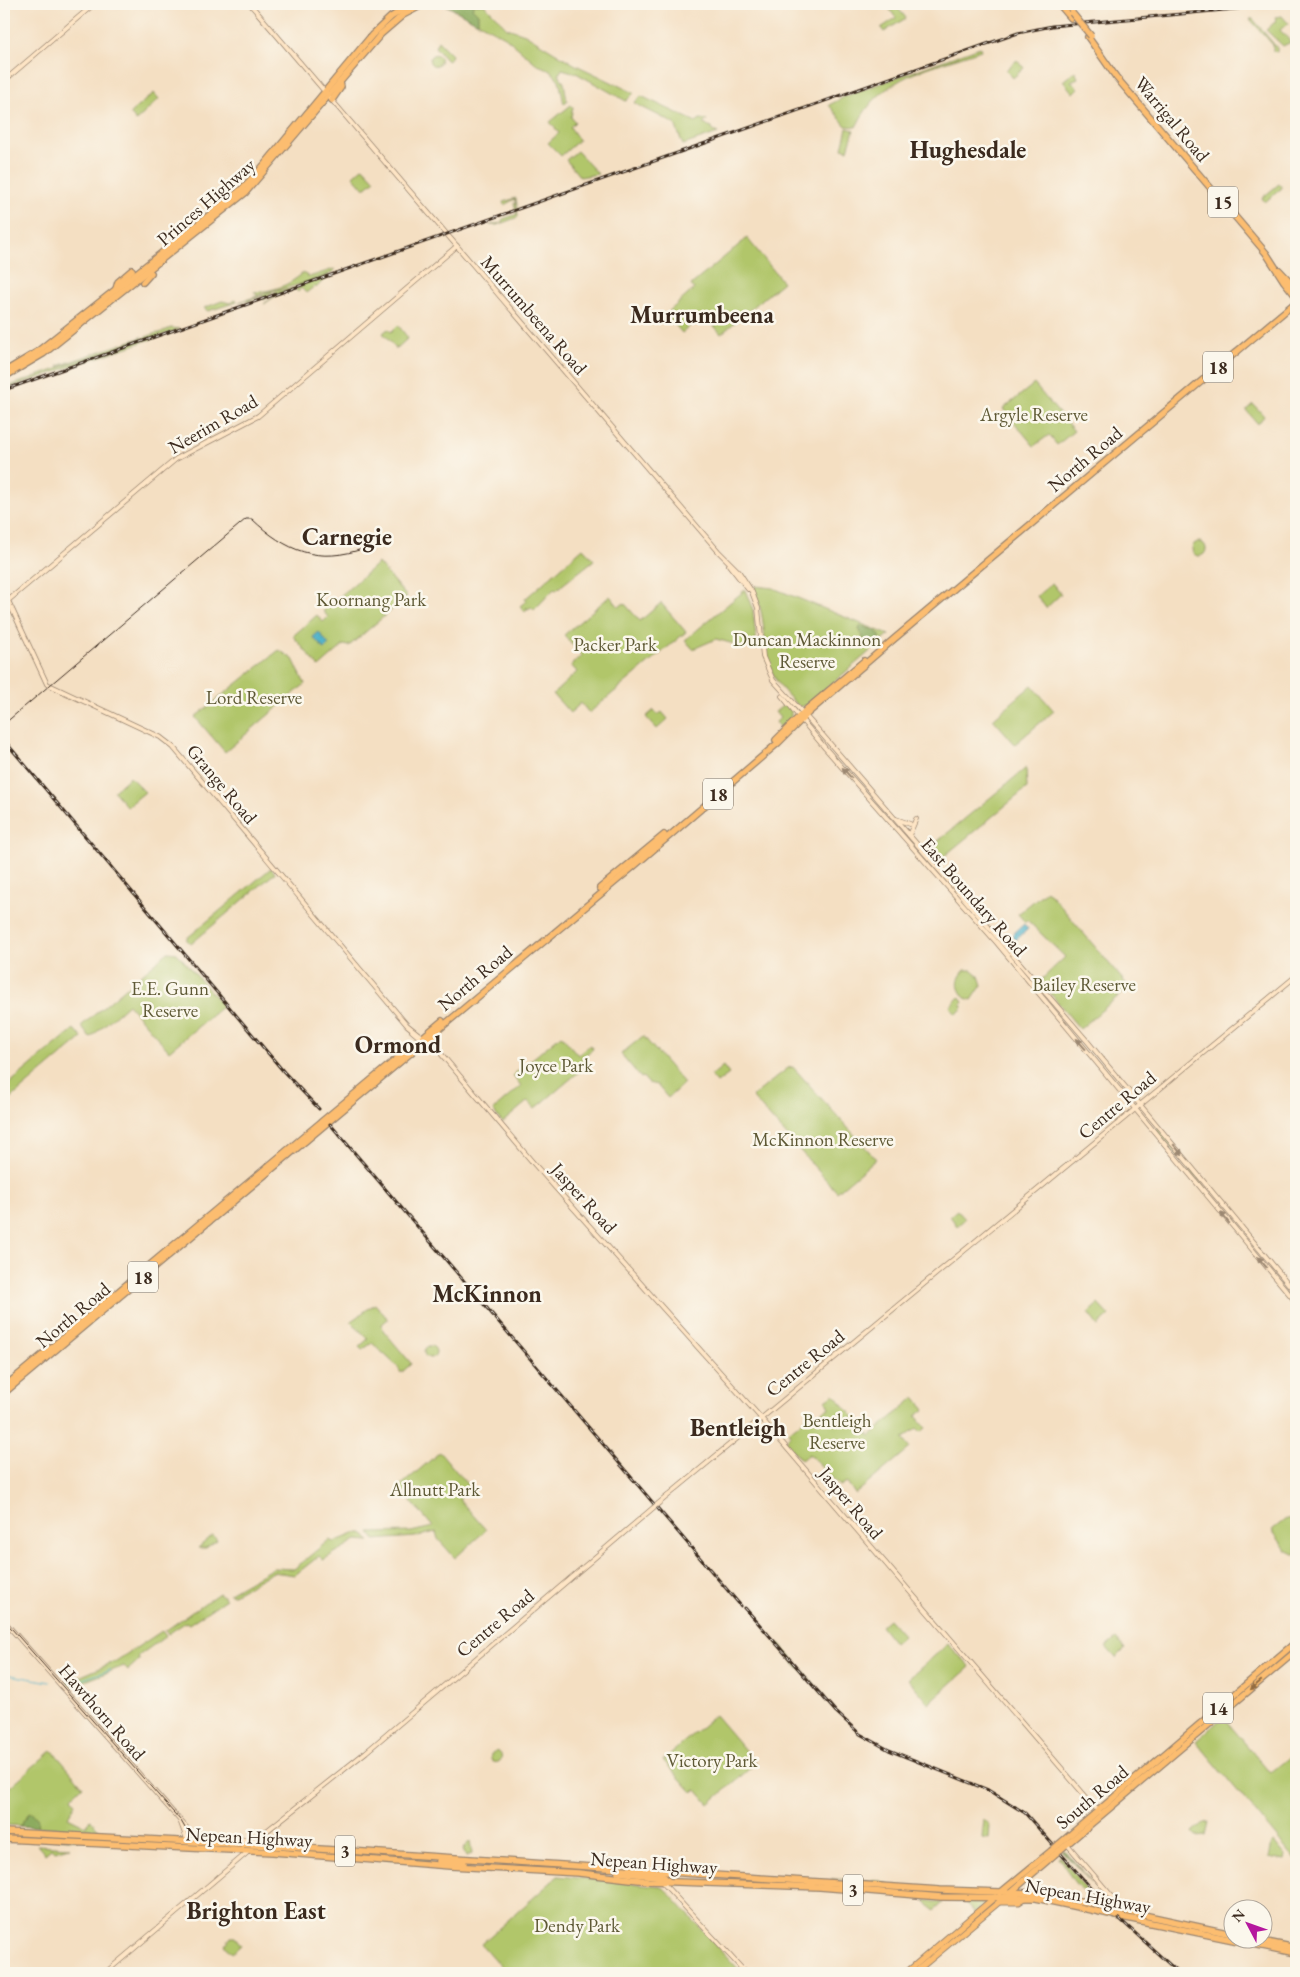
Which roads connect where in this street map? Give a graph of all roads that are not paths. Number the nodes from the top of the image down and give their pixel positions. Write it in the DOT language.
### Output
graph roads {
  1 [pos="94,4"];
  2 [pos="250,4"];
  3 [pos="412,4"];
  4 [pos="424,4"];
  5 [pos="1059,4"];
  6 [pos="1064,4"];
  7 [pos="1070,14"];
  8 [pos="4,81"];
  9 [pos="328,96"];
  10 [pos="267,167"];
  11 [pos="457,246"];
  12 [pos="161,260"];
  13 [pos="132,270"];
  14 [pos="143,282"];
  15 [pos="116,289"];
  16 [pos="1295,290"];
  17 [pos="1294,305"];
  18 [pos="4,372"];
  19 [pos="4,377"];
  20 [pos="4,592"];
  21 [pos="8,601"];
  22 [pos="4,604"];
  23 [pos="894,640"];
  24 [pos="795,708"];
  25 [pos="808,708"];
  26 [pos="802,716"];
  27 [pos="795,724"];
  28 [pos="810,730"];
  29 [pos="894,818"];
  30 [pos="916,819"];
  31 [pos="910,824"];
  32 [pos="910,835"];
  33 [pos="602,889"];
  34 [pos="968,902"];
  35 [pos="964,906"];
  36 [pos="970,913"];
  37 [pos="1296,976"];
  38 [pos="436,1032"];
  39 [pos="423,1040"];
  40 [pos="434,1046"];
  41 [pos="439,1053"];
  42 [pos="1117,1077"];
  43 [pos="1116,1085"];
  44 [pos="1131,1102"];
  45 [pos="1141,1105"];
  46 [pos="1137,1109"];
  47 [pos="1149,1115"];
  48 [pos="1124,1119"];
  49 [pos="1153,1120"];
  50 [pos="1147,1122"];
  51 [pos="1155,1132"];
  52 [pos="1209,1187"];
  53 [pos="1204,1191"];
  54 [pos="1285,1280"];
  55 [pos="1288,1293"];
  56 [pos="1296,1293"];
  57 [pos="1296,1302"];
  58 [pos="20,1376"];
  59 [pos="4,1388"];
  60 [pos="4,1393"];
  61 [pos="761,1418"];
  62 [pos="4,1621"];
  63 [pos="1296,1642"];
  64 [pos="1296,1651"];
  65 [pos="1222,1709"];
  66 [pos="1100,1813"];
  67 [pos="180,1821"];
  68 [pos="4,1832"];
  69 [pos="185,1832"];
  70 [pos="266,1833"];
  71 [pos="34,1837"];
  72 [pos="4,1839"];
  73 [pos="168,1841"];
  74 [pos="178,1842"];
  75 [pos="188,1842"];
  76 [pos="1066,1842"];
  77 [pos="200,1843"];
  78 [pos="250,1847"];
  79 [pos="173,1848"];
  80 [pos="273,1848"];
  81 [pos="195,1849"];
  82 [pos="1052,1853"];
  83 [pos="436,1857"];
  84 [pos="468,1861"];
  85 [pos="453,1862"];
  86 [pos="433,1865"];
  87 [pos="562,1865"];
  88 [pos="538,1867"];
  89 [pos="488,1868"];
  90 [pos="553,1869"];
  91 [pos="568,1872"];
  92 [pos="641,1874"];
  93 [pos="676,1874"];
  94 [pos="1032,1874"];
  95 [pos="664,1881"];
  96 [pos="766,1881"];
  97 [pos="682,1882"];
  98 [pos="1024,1882"];
  99 [pos="912,1891"];
  100 [pos="1003,1895"];
  101 [pos="1026,1896"];
  102 [pos="1119,1913"];
  103 [pos="1129,1915"];
  104 [pos="976,1920"];
  105 [pos="965,1923"];
  106 [pos="1222,1932"];
  107 [pos="1272,1943"];
  108 [pos="944,1945"];
  109 [pos="1296,1948"];
  110 [pos="1296,1954"];
  111 [pos="105,1973"];
  112 [pos="746,1973"];
  113 [pos="906,1973"];
  114 [pos="914,1973"];
  1 -- 8 [label="main road"];
  2 -- 9 [label="main road, Murrumbeena Road"];
  3 -- 9 [label="highway, Princes Highway"];
  4 -- 9 [label="highway, Princes Highway"];
  5 -- 7 [label="highway, Warrigal Road / 15"];
  6 -- 7 [label="highway, Warrigal Road / 15"];
  7 -- 16 [label="highway, Warrigal Road / 15, bridge"];
  9 -- 10 [label="highway, Princes Highway"];
  9 -- 11 [label="main road, Murrumbeena Road"];
  10 -- 12 [label="highway, Princes Highway"];
  10 -- 15 [label="highway, Princes Highway"];
  11 -- 21 [label="main road, Neerim Road"];
  11 -- 24 [label="main road, Murrumbeena Road"];
  12 -- 14 [label="highway"];
  12 -- 19 [label="highway, Princes Highway"];
  13 -- 15 [label="highway"];
  15 -- 18 [label="highway, Princes Highway"];
  16 -- 17 [label="highway"];
  17 -- 23 [label="highway, North Road / 18"];
  20 -- 21 [label="main road, Grange Road"];
  21 -- 22 [label="main road, Neerim Road"];
  21 -- 39 [label="main road, Grange Road"];
  23 -- 25 [label="highway, North Road / 18"];
  23 -- 26 [label="highway, North Road / 18"];
  24 -- 25 [label="main road"];
  24 -- 26 [label="main road, Murrumbeena Road"];
  24 -- 27 [label="main road"];
  25 -- 26 [label="highway, North Road / 18"];
  26 -- 27 [label="highway, North Road / 18"];
  26 -- 28 [label="main road, East Boundary Road"];
  26 -- 29 [label="main road, East Boundary Road"];
  27 -- 28 [label="main road"];
  27 -- 33 [label="highway, North Road / 18"];
  35 -- 28 [label="main road, East Boundary Road, one-way"];
  29 -- 31 [label="main road"];
  29 -- 32 [label="main road, East Boundary Road"];
  30 -- 32 [label="main road"];
  32 -- 34 [label="main road, East Boundary Road"];
  33 -- 38 [label="highway, North Road / 18"];
  33 -- 39 [label="highway, North Road / 18"];
  34 -- 35 [label="main road"];
  34 -- 36 [label="main road"];
  34 -- 42 [label="main road, East Boundary Road"];
  35 -- 36 [label="main road, East Boundary Road"];
  43 -- 36 [label="main road, East Boundary Road, one-way"];
  37 -- 45 [label="main road, Centre Road"];
  38 -- 39 [label="highway, North Road / 18"];
  38 -- 40 [label="highway"];
  39 -- 40 [label="main road, Jasper Road"];
  39 -- 41 [label="main road, Jasper Road"];
  39 -- 58 [label="highway, North Road / 18"];
  40 -- 41 [label="main road, Jasper Road"];
  41 -- 61 [label="main road, Jasper Road"];
  42 -- 43 [label="main road"];
  42 -- 45 [label="main road, East Boundary Road"];
  43 -- 44 [label="main road, East Boundary Road"];
  44 -- 46 [label="main road, East Boundary Road"];
  44 -- 48 [label="main road"];
  45 -- 46 [label="main road, Centre Road"];
  45 -- 47 [label="main road, East Boundary Road"];
  46 -- 48 [label="main road, Centre Road"];
  46 -- 50 [label="main road, East Boundary Road"];
  47 -- 49 [label="main road, East Boundary Road"];
  47 -- 50 [label="main road"];
  48 -- 61 [label="main road, Centre Road"];
  49 -- 51 [label="main road"];
  49 -- 52 [label="main road, East Boundary Road, one-way"];
  50 -- 51 [label="main road, East Boundary Road"];
  51 -- 53 [label="main road, East Boundary Road"];
  52 -- 53 [label="main road"];
  52 -- 54 [label="main road, East Boundary Road"];
  55 -- 53 [label="main road, East Boundary Road, one-way"];
  54 -- 55 [label="main road"];
  54 -- 56 [label="main road, East Boundary Road"];
  55 -- 57 [label="main road, East Boundary Road"];
  58 -- 59 [label="highway, North Road / 18"];
  58 -- 60 [label="highway, North Road / 18"];
  61 -- 66 [label="main road, Jasper Road"];
  61 -- 70 [label="main road, Centre Road, bridge"];
  62 -- 67 [label="main road, Hawthorn Road"];
  63 -- 65 [label="highway, South Road / 14"];
  64 -- 65 [label="highway, South Road / 14, one-way"];
  65 -- 66 [label="highway, South Road / 14"];
  66 -- 76 [label="highway, South Road / 14"];
  67 -- 69 [label="main road, Hawthorn Road"];
  67 -- 77 [label="main road, Hawthorn Road"];
  68 -- 71 [label="highway, Nepean Highway / 3"];
  69 -- 74 [label="main road"];
  69 -- 75 [label="main road, Hawthorn Road"];
  70 -- 78 [label="main road, Centre Road"];
  70 -- 80 [label="main road"];
  71 -- 72 [label="highway, Nepean Highway / 3"];
  71 -- 73 [label="highway, Nepean Highway / 3"];
  71 -- 79 [label="highway, Nepean Highway / 3"];
  73 -- 74 [label="highway, Nepean Highway / 3"];
  73 -- 79 [label="highway"];
  74 -- 75 [label="highway, Nepean Highway / 3"];
  75 -- 77 [label="highway, Nepean Highway / 3"];
  75 -- 81 [label="highway"];
  76 -- 82 [label="highway, South Road / 14, bridge"];
  76 -- 102 [label="main road"];
  77 -- 78 [label="highway, Nepean Highway / 3"];
  78 -- 80 [label="highway, Nepean Highway / 3"];
  78 -- 81 [label="highway, Nepean Highway / 3"];
  78 -- 111 [label="main road, Centre Road"];
  79 -- 81 [label="highway, Nepean Highway / 3"];
  80 -- 83 [label="highway, Nepean Highway / 3"];
  80 -- 86 [label="highway, Nepean Highway / 3"];
  82 -- 94 [label="highway, South Road / 14"];
  82 -- 100 [label="highway, South Road / 14"];
  83 -- 85 [label="highway, Nepean Highway"];
  83 -- 86 [label="highway"];
  84 -- 85 [label="highway"];
  84 -- 88 [label="highway, Nepean Highway / 3"];
  84 -- 89 [label="highway"];
  85 -- 86 [label="highway, Nepean Highway / 3"];
  85 -- 89 [label="highway, Nepean Highway / 3"];
  87 -- 90 [label="highway, Nepean Highway / 3"];
  87 -- 91 [label="highway"];
  87 -- 92 [label="highway, Nepean Highway / 3"];
  88 -- 89 [label="highway, Nepean Highway / 3"];
  88 -- 90 [label="highway, Nepean Highway / 3"];
  90 -- 91 [label="highway, Nepean Highway / 3"];
  91 -- 92 [label="highway, Nepean Highway / 3"];
  92 -- 93 [label="highway, Nepean Highway / 3"];
  92 -- 95 [label="highway, Nepean Highway"];
  93 -- 96 [label="highway, Nepean Highway / 3"];
  93 -- 97 [label="highway"];
  94 -- 98 [label="highway, South Road / 14"];
  94 -- 100 [label="highway"];
  95 -- 97 [label="highway, Nepean Highway / 3"];
  95 -- 112 [label="main road"];
  96 -- 97 [label="highway, Nepean Highway / 3"];
  96 -- 99 [label="highway, Nepean Highway / 3"];
  98 -- 100 [label="highway, South Road / 14"];
  98 -- 101 [label="highway"];
  99 -- 100 [label="highway, Nepean Highway / 3"];
  99 -- 100 [label="highway, Nepean Highway / 3"];
  100 -- 101 [label="highway, Nepean Highway / 3"];
  100 -- 101 [label="main road"];
  100 -- 104 [label="main road"];
  100 -- 105 [label="main road, South Road / 14"];
  101 -- 102 [label="highway, Nepean Highway / 3, bridge"];
  101 -- 102 [label="highway, Nepean Highway / 3, bridge"];
  102 -- 103 [label="highway, Nepean Highway / 3"];
  103 -- 106 [label="highway, Nepean Highway / 3"];
  103 -- 110 [label="highway, Nepean Highway / 3"];
  104 -- 105 [label="main road"];
  104 -- 108 [label="main road, South Road / 14"];
  105 -- 108 [label="main road, South Road / 14"];
  107 -- 109 [label="highway"];
  108 -- 113 [label="main road, South Road / 14"];
  108 -- 114 [label="main road, South Road / 14"];
}
